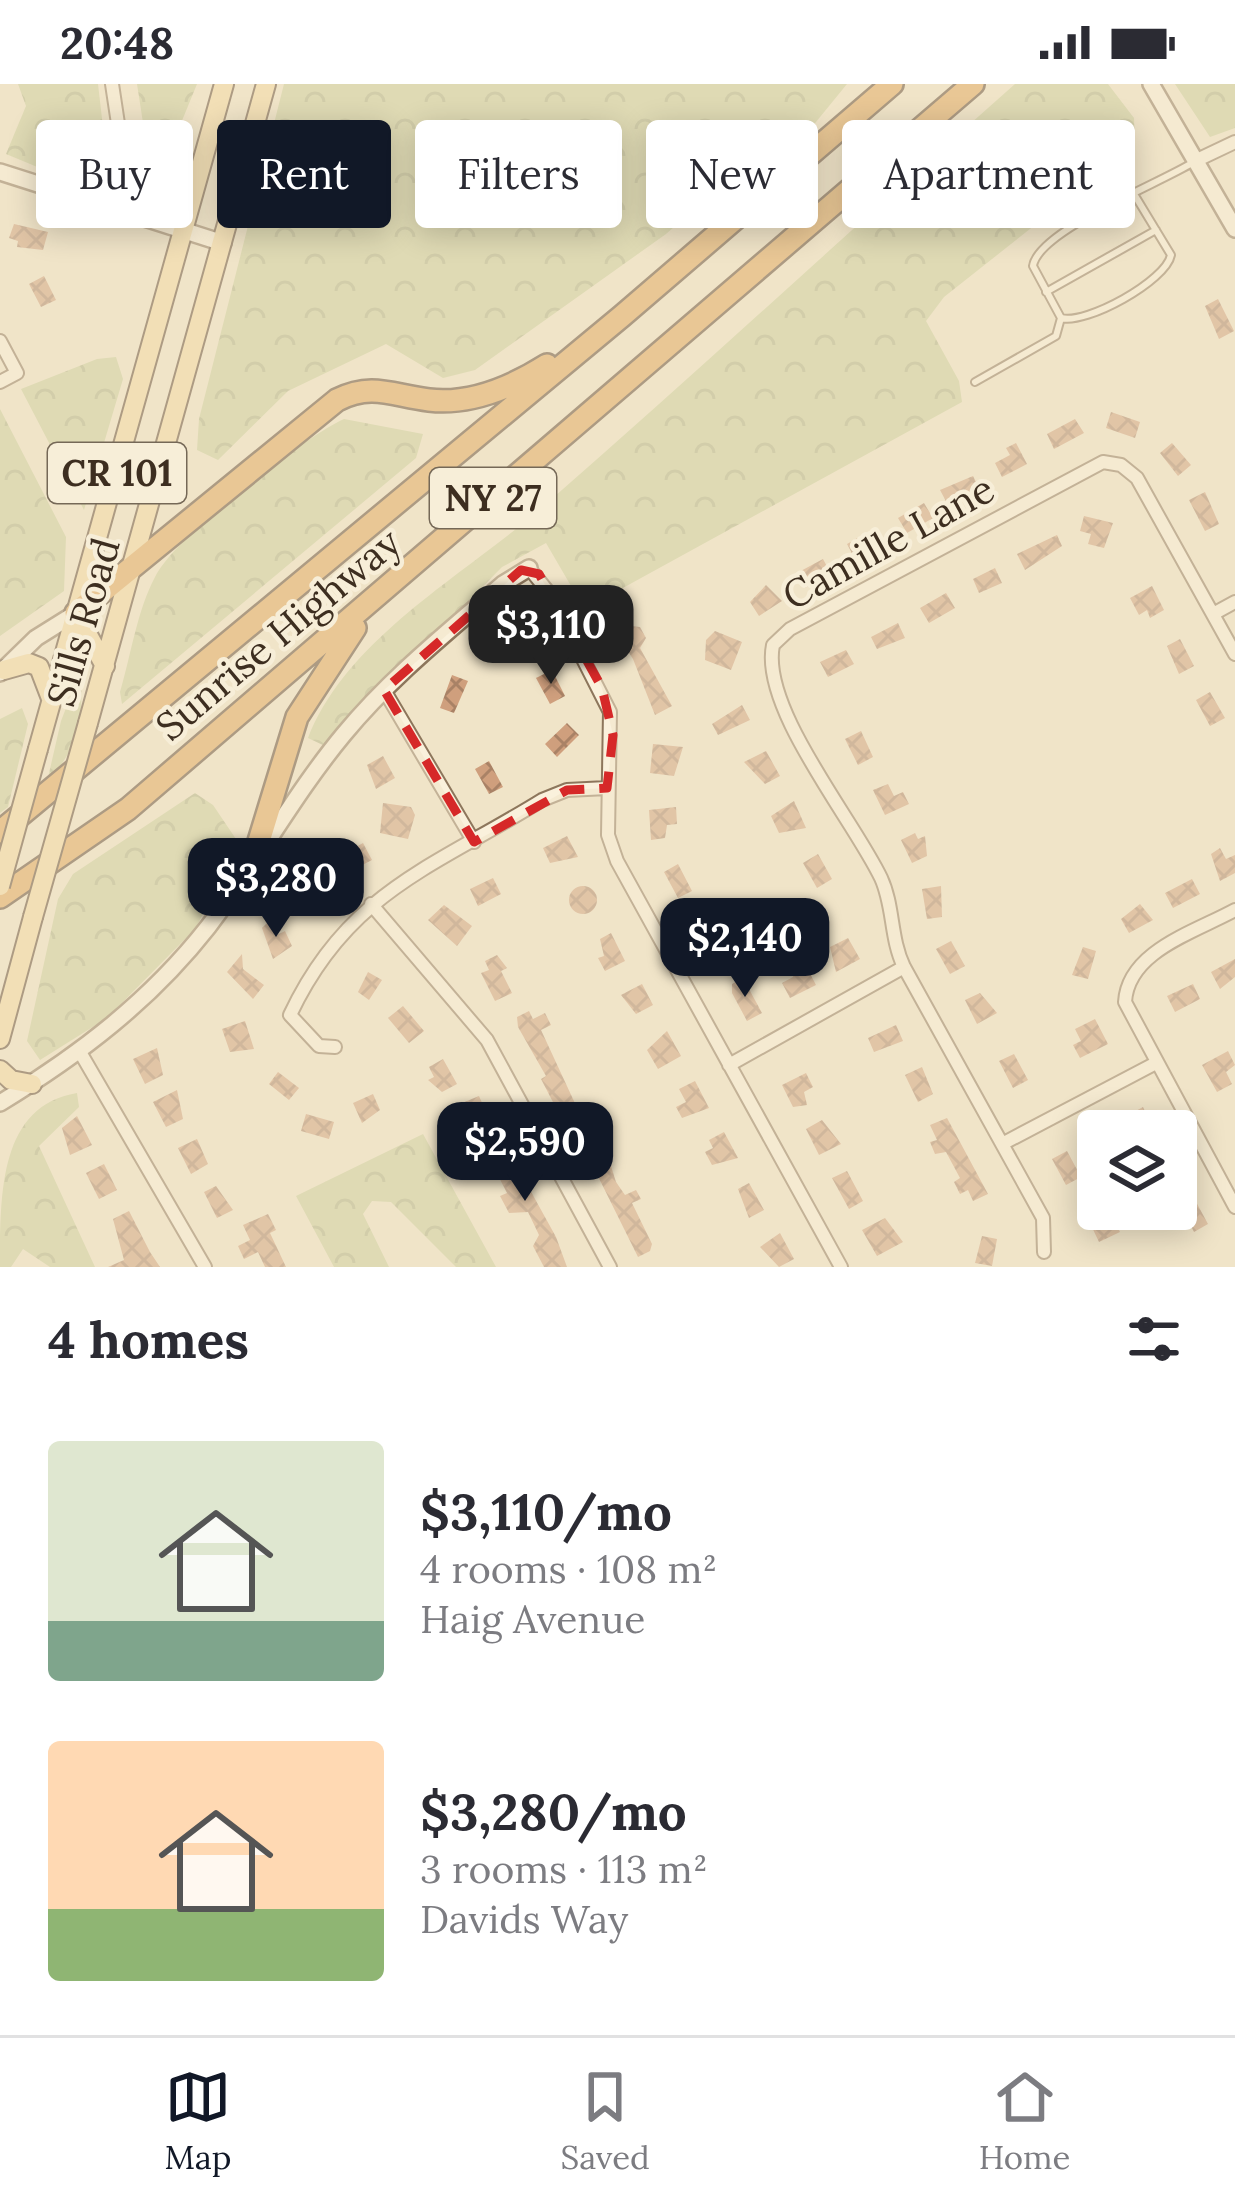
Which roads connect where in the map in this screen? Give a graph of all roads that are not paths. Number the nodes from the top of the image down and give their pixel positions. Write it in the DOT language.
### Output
graph roads {
  1 [pos="112,84"];
  2 [pos="224,84"];
  3 [pos="266,84"];
  4 [pos="892,84"];
  5 [pos="973,84"];
  6 [pos="1151,84"];
  7 [pos="117,120"];
  8 [pos="1235,142"];
  9 [pos="1195,161"];
  10 [pos="0,172"];
  11 [pos="36,184"];
  12 [pos="1135,193"];
  13 [pos="1135,196"];
  14 [pos="171,228"];
  15 [pos="1073,228"];
  16 [pos="1235,229"];
  17 [pos="1156,230"];
  18 [pos="184,232"];
  19 [pos="223,243"];
  20 [pos="1046,292"];
  21 [pos="622,316"];
  22 [pos="1060,319"];
  23 [pos="0,341"];
  24 [pos="0,382"];
  25 [pos="975,382"];
  26 [pos="133,567"];
  27 [pos="529,568"];
  28 [pos="386,590"];
  29 [pos="1235,602"];
  30 [pos="76,613"];
  31 [pos="1213,614"];
  32 [pos="1235,654"];
  33 [pos="105,667"];
  34 [pos="2,671"];
  35 [pos="384,690"];
  36 [pos="52,701"];
  37 [pos="607,788"];
  38 [pos="0,832"];
  39 [pos="474,842"];
  40 [pos="252,864"];
  41 [pos="0,886"];
  42 [pos="0,897"];
  43 [pos="371,904"];
  44 [pos="1235,910"];
  45 [pos="904,967"];
  46 [pos="0,1039"];
  47 [pos="334,1047"];
  48 [pos="80,1052"];
  49 [pos="1156,1063"];
  50 [pos="729,1065"];
  51 [pos="0,1070"];
  52 [pos="32,1084"];
  53 [pos="0,1103"];
  54 [pos="1002,1144"];
  55 [pos="1235,1207"];
  56 [pos="1043,1252"];
  57 [pos="205,1267"];
  58 [pos="610,1267"];
  59 [pos="841,1267"];
  1 -- 7 [label="street"];
  2 -- 18 [label="main road, Sills Road / CR 101"];
  3 -- 19 [label="main road, Sills Road / CR 101"];
  4 -- 21 [label="highway, Sunrise Highway / NY 27"];
  5 -- 28 [label="highway, Sunrise Highway / NY 27"];
  6 -- 9 [label="street"];
  8 -- 9 [label="street"];
  9 -- 12 [label="lane"];
  9 -- 16 [label="street"];
  10 -- 11 [label="street"];
  13 -- 17 [label="lane"];
  14 -- 18 [label="street"];
  15 -- 20 [label="lane"];
  17 -- 20 [label="lane"];
  17 -- 22 [label="lane"];
  18 -- 19 [label="street"];
  18 -- 30 [label="main road, Sills Road / CR 101"];
  19 -- 26 [label="main road, Sills Road / CR 101"];
  20 -- 22 [label="lane"];
  21 -- 26 [label="highway"];
  21 -- 38 [label="highway, Sunrise Highway / NY 27"];
  22 -- 25 [label="lane"];
  23 -- 24 [label="street"];
  26 -- 30 [label="highway"];
  26 -- 33 [label="main road, Sills Road / CR 101"];
  27 -- 35 [label="street"];
  27 -- 37 [label="street"];
  28 -- 40 [label="highway"];
  28 -- 42 [label="highway, Sunrise Highway / NY 27"];
  29 -- 31 [label="street"];
  30 -- 33 [label="main road"];
  30 -- 34 [label="street"];
  30 -- 36 [label="main road, Sills Road / CR 101"];
  31 -- 32 [label="street, Camille Lane"];
  31 -- 45 [label="street, Camille Lane"];
  33 -- 46 [label="main road, Sills Road / CR 101, bridge"];
  34 -- 36 [label="main road"];
  35 -- 39 [label="street"];
  35 -- 40 [label="street"];
  36 -- 41 [label="main road, Sills Road / CR 101, bridge"];
  37 -- 39 [label="street"];
  37 -- 50 [label="street"];
  39 -- 43 [label="street"];
  40 -- 48 [label="street"];
  43 -- 47 [label="street"];
  43 -- 58 [label="street"];
  44 -- 49 [label="street"];
  45 -- 50 [label="street"];
  45 -- 54 [label="street, Camille Lane"];
  48 -- 52 [label="street"];
  48 -- 57 [label="street"];
  49 -- 54 [label="street"];
  49 -- 55 [label="street"];
  50 -- 59 [label="street"];
  51 -- 52 [label="main road"];
  52 -- 53 [label="street"];
  54 -- 56 [label="street, Camille Lane"];
}
